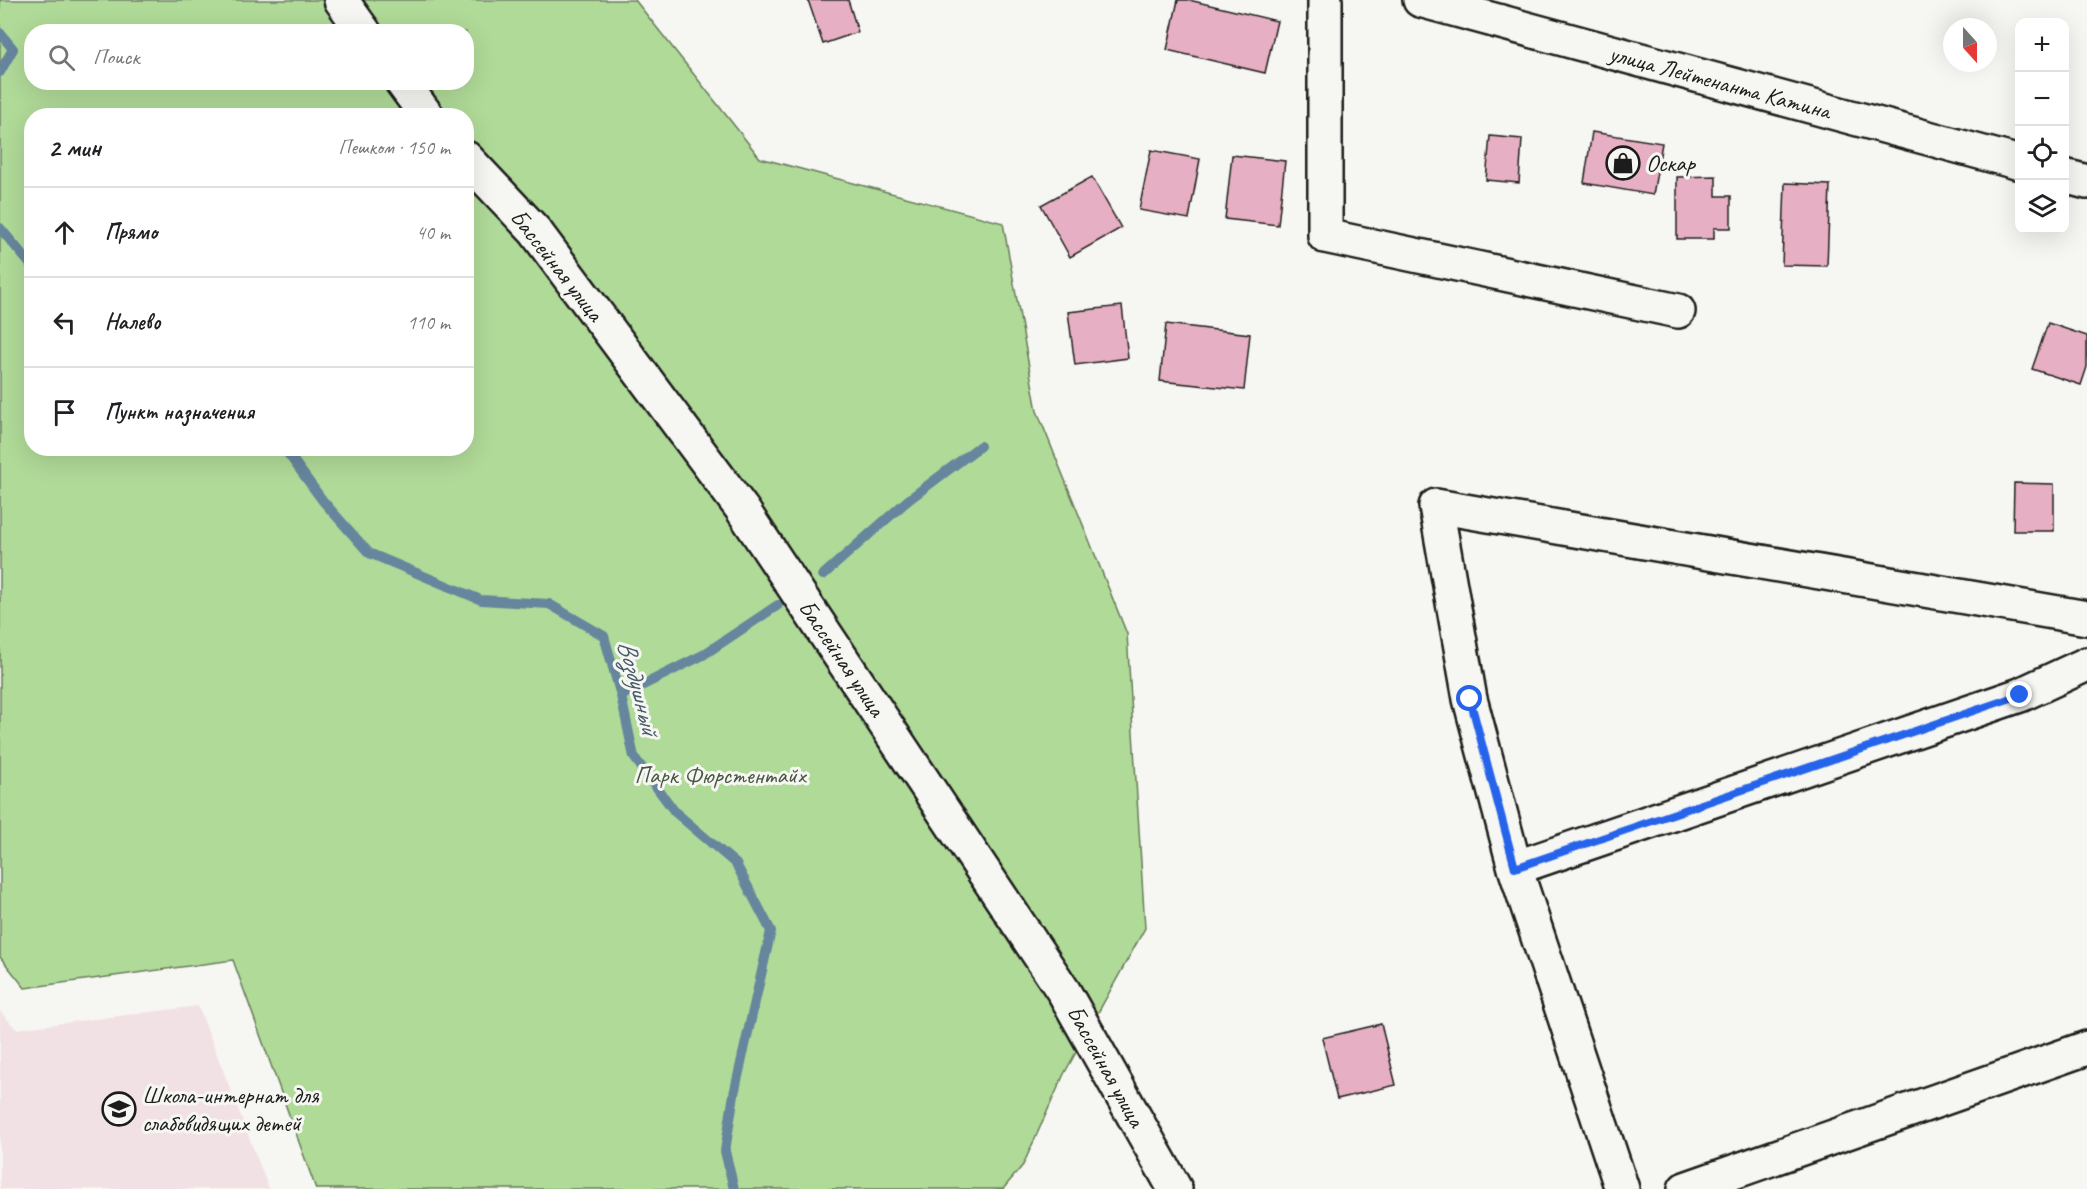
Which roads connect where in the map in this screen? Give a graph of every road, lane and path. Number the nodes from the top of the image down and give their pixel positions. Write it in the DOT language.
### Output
graph roads {
  1 [pos="341,0"];
  2 [pos="1325,0"];
  3 [pos="1420,0"];
  4 [pos="358,24"];
  5 [pos="408,90"];
  6 [pos="421,108"];
  7 [pos="2015,162"];
  8 [pos="474,166"];
  9 [pos="2069,177"];
  10 [pos="2087,182"];
  11 [pos="1678,311"];
  12 [pos="2087,618"];
  13 [pos="2087,664"];
  14 [pos="1515,868"];
  15 [pos="2087,1048"];
  16 [pos="1164,1181"];
  17 [pos="1622,1189"];
  18 [pos="1685,1189"];
  1 -- 4 [label="street"];
  2 -- 11 [label="street"];
  3 -- 7 [label="street, улица Лейтенанта Катина"];
  5 -- 6 [label="street"];
  8 -- 16 [label="street, Бассейная улица"];
  9 -- 10 [label="street"];
  12 -- 14 [label="street"];
  13 -- 14 [label="street"];
  14 -- 17 [label="street"];
  15 -- 18 [label="street"];
}
